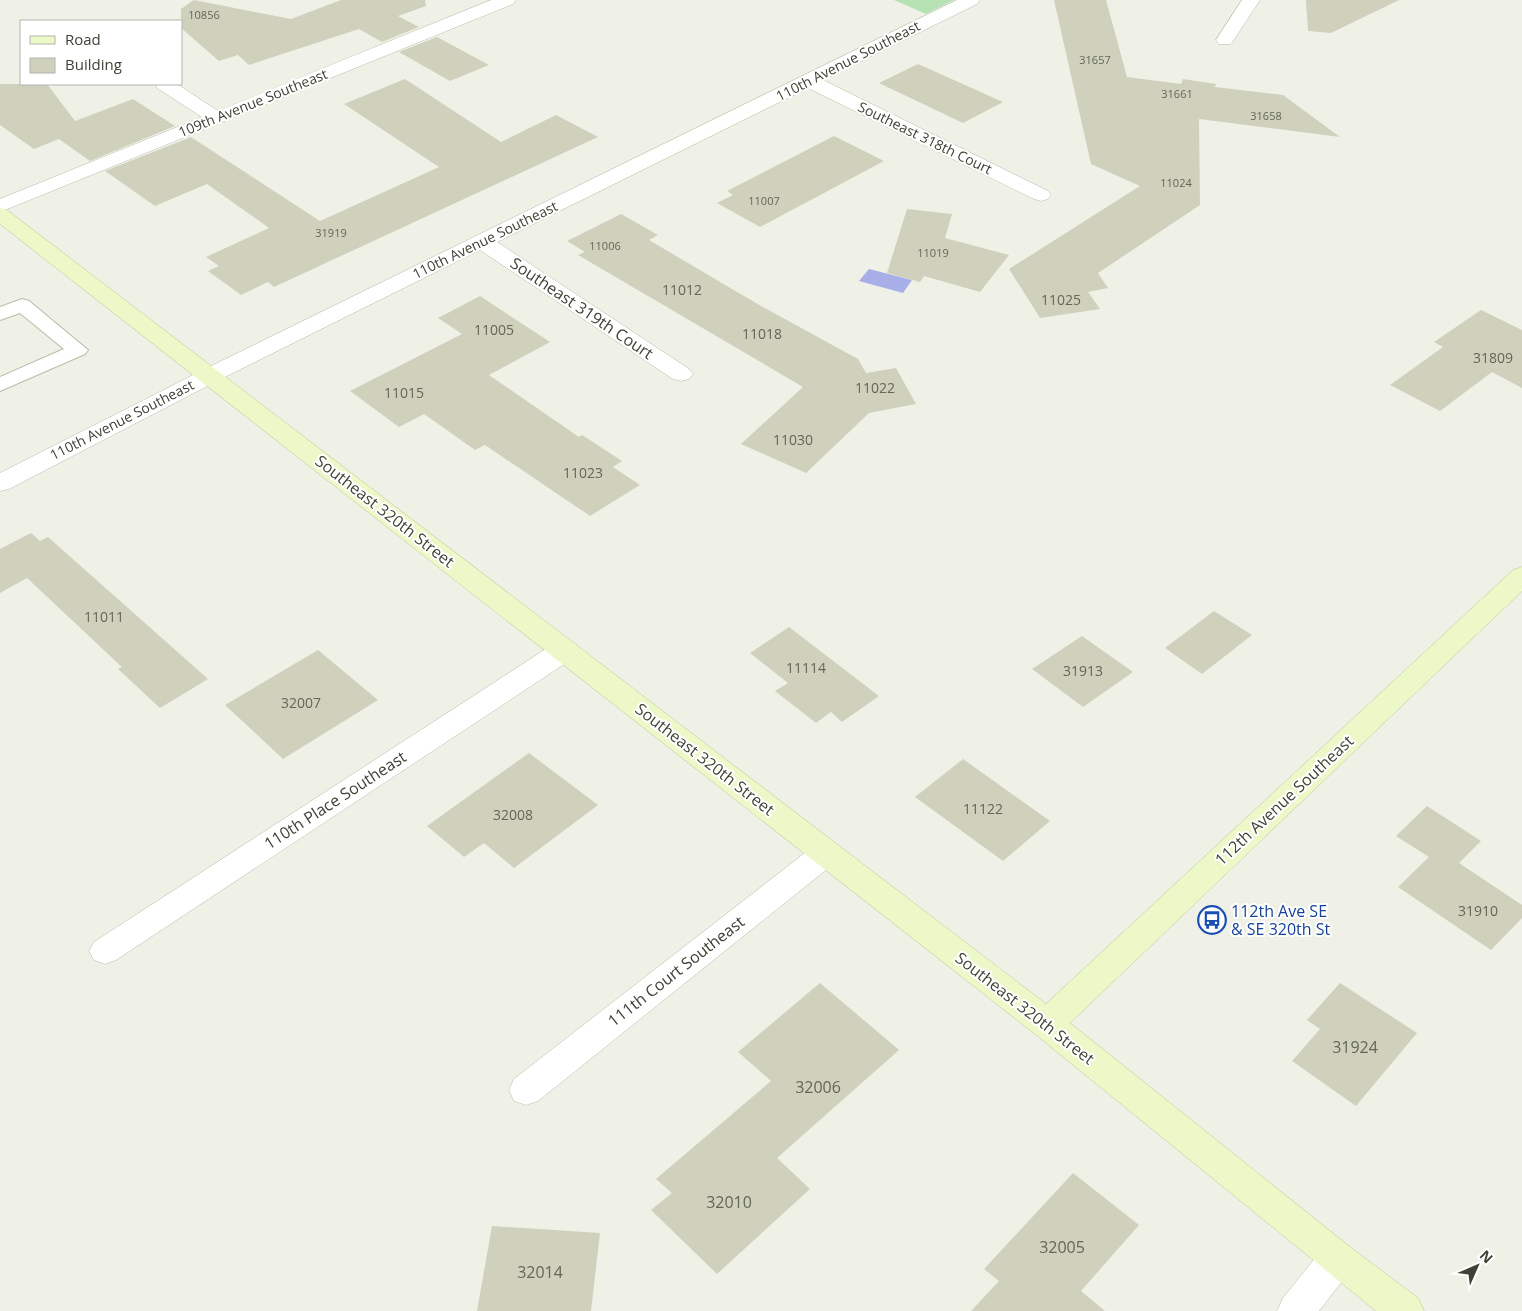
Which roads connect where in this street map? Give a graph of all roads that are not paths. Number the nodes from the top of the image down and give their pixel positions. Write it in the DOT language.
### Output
graph roads {
  1 [pos="507,0"];
  2 [pos="971,0"];
  3 [pos="1251,0"];
  4 [pos="1225,40"];
  5 [pos="810,81"];
  6 [pos="166,85"];
  7 [pos="216,118"];
  8 [pos="1041,195"];
  9 [pos="0,206"];
  10 [pos="0,214"];
  11 [pos="482,242"];
  12 [pos="0,314"];
  13 [pos="681,374"];
  14 [pos="211,375"];
  15 [pos="0,385"];
  16 [pos="0,483"];
  17 [pos="1522,576"];
  18 [pos="565,650"];
  19 [pos="826,853"];
  20 [pos="105,951"];
  21 [pos="1046,1024"];
  22 [pos="526,1090"];
  23 [pos="1337,1260"];
  24 [pos="1296,1311"];
  25 [pos="1404,1311"];
  1 -- 7 [label="street, 109th Avenue Southeast"];
  2 -- 5 [label="street, 110th Avenue Southeast"];
  3 -- 4 [label="street"];
  5 -- 8 [label="street, Southeast 318th Court"];
  5 -- 11 [label="street, 110th Avenue Southeast"];
  6 -- 7 [label="street"];
  7 -- 9 [label="street, 109th Avenue Southeast"];
  10 -- 14 [label="street, Southeast 320th Street"];
  11 -- 13 [label="street, Southeast 319th Court"];
  11 -- 14 [label="street, 110th Avenue Southeast"];
  12 -- 15 [label="lane"];
  14 -- 16 [label="street, 110th Avenue Southeast"];
  14 -- 18 [label="street, Southeast 320th Street"];
  17 -- 21 [label="street, 112th Avenue Southeast"];
  18 -- 19 [label="street, Southeast 320th Street"];
  18 -- 20 [label="street, 110th Place Southeast"];
  19 -- 21 [label="street, Southeast 320th Street"];
  19 -- 22 [label="street, 111th Court Southeast"];
  21 -- 23 [label="street, Southeast 320th Street"];
  23 -- 24 [label="street"];
  23 -- 25 [label="street, Southeast 320th Street"];
}
